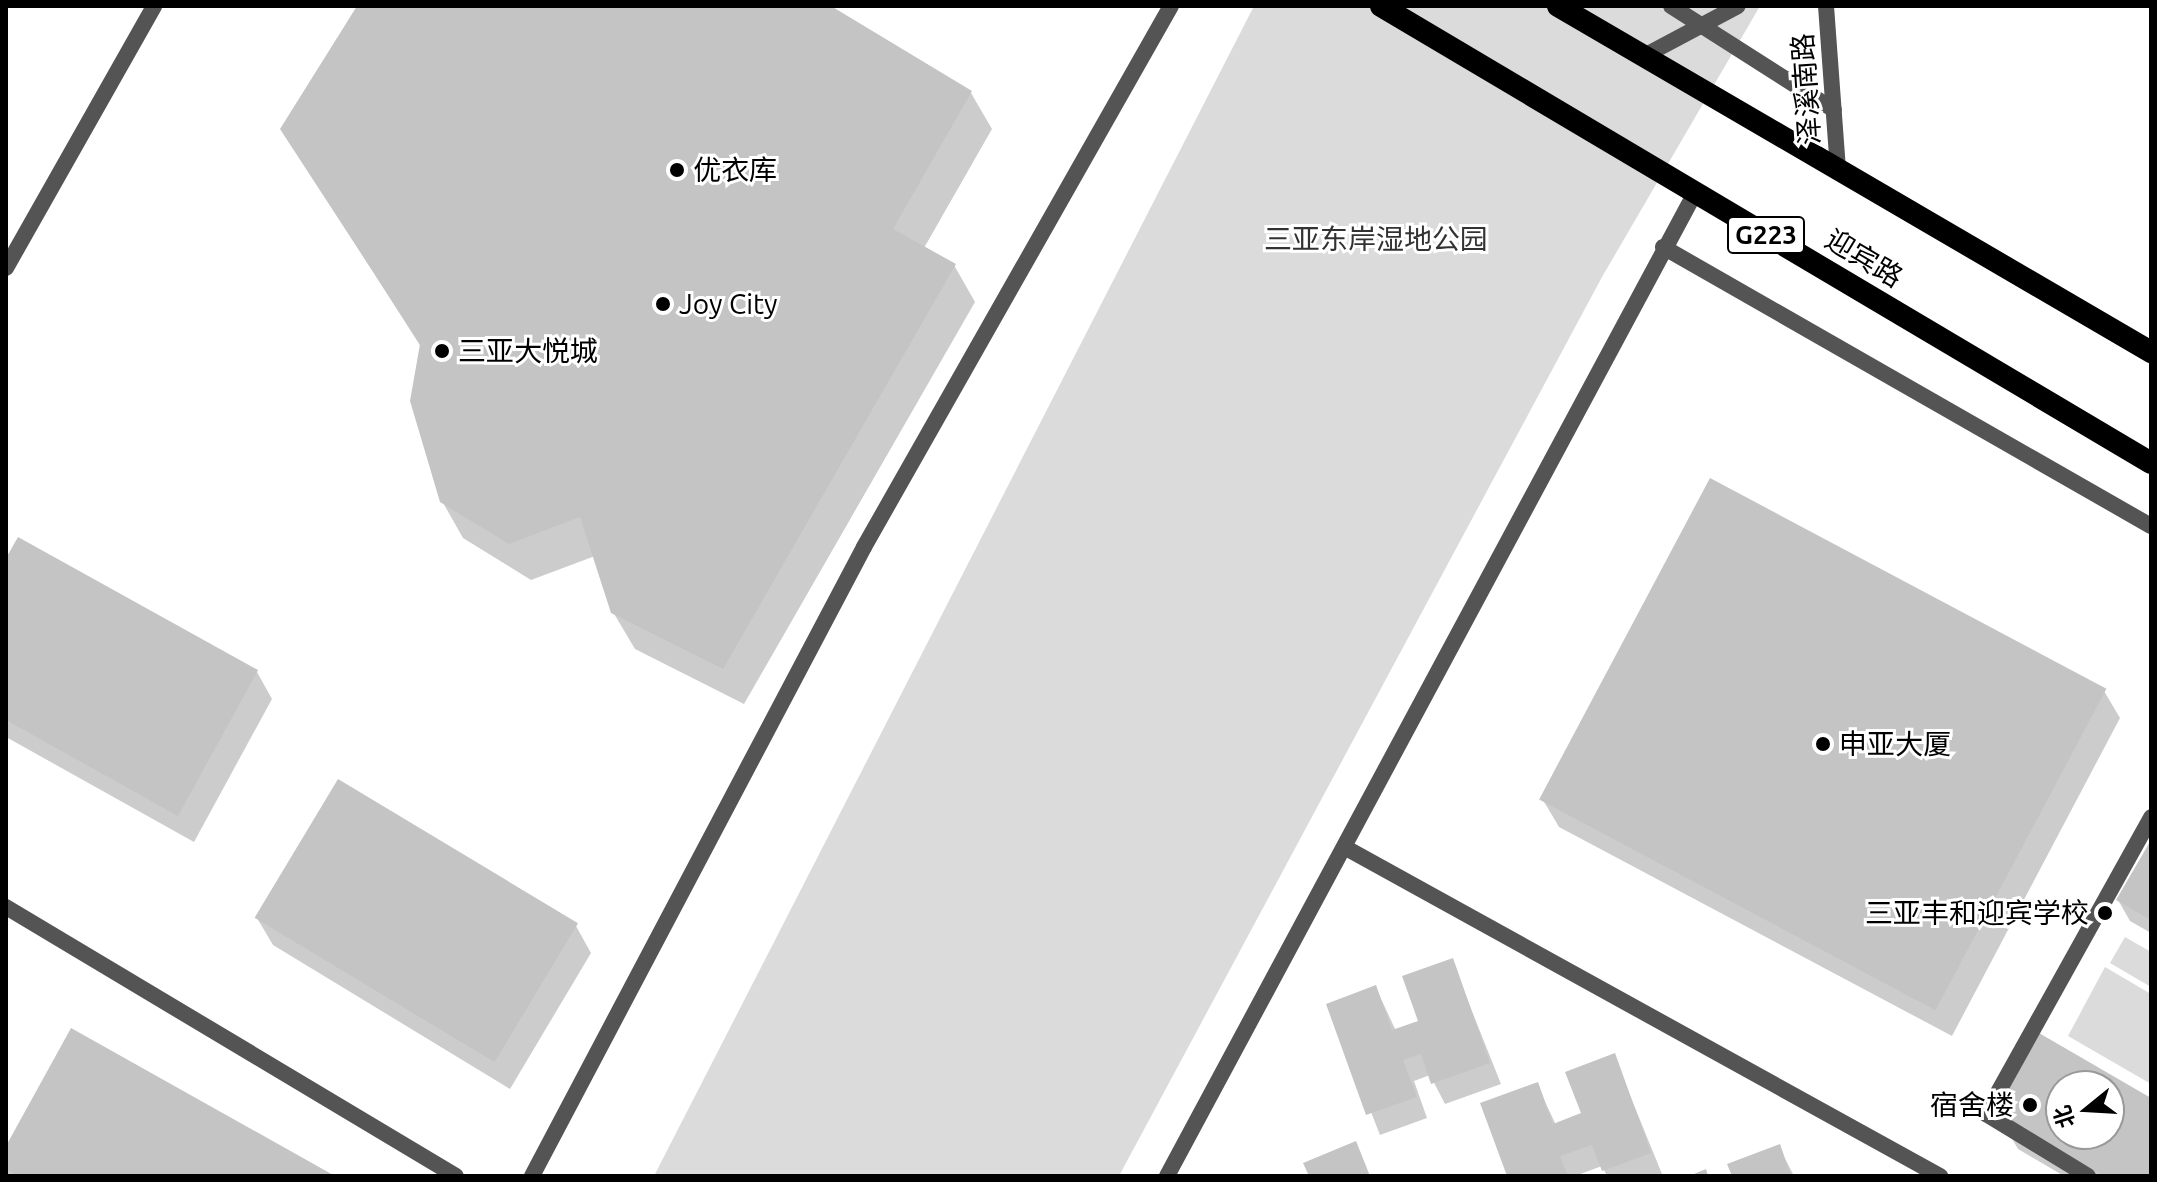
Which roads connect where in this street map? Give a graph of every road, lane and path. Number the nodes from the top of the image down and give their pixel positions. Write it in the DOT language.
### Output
graph roads {
  1 [pos="154,6"];
  2 [pos="1171,6"];
  3 [pos="1381,6"];
  4 [pos="1558,6"];
  5 [pos="1671,6"];
  6 [pos="1738,6"];
  7 [pos="1826,6"];
  8 [pos="1702,25"];
  9 [pos="1644,56"];
  10 [pos="1834,110"];
  11 [pos="1838,168"];
  12 [pos="1695,193"];
  13 [pos="1663,247"];
  14 [pos="6,268"];
  15 [pos="2151,352"];
  16 [pos="2151,463"];
  17 [pos="2151,526"];
  18 [pos="2151,817"];
  19 [pos="1346,848"];
  20 [pos="6,907"];
  21 [pos="456,1176"];
  22 [pos="532,1176"];
  23 [pos="1167,1176"];
  24 [pos="1940,1176"];
  25 [pos="2088,1176"];
  1 -- 14 [label="street"];
  2 -- 22 [label="street"];
  3 -- 12 [label="highway, 迎宾路 / G223"];
  4 -- 9 [label="highway"];
  5 -- 8 [label="street"];
  6 -- 8 [label="street"];
  7 -- 10 [label="street, 泽溪南路"];
  8 -- 9 [label="street"];
  8 -- 10 [label="street"];
  9 -- 11 [label="highway"];
  10 -- 11 [label="street, 泽溪南路"];
  11 -- 15 [label="highway"];
  12 -- 13 [label="street"];
  12 -- 16 [label="highway, 迎宾路 / G223"];
  13 -- 17 [label="street"];
  13 -- 19 [label="street"];
  18 -- 25 [label="street"];
  19 -- 23 [label="street"];
  19 -- 24 [label="street"];
  20 -- 21 [label="street"];
}
